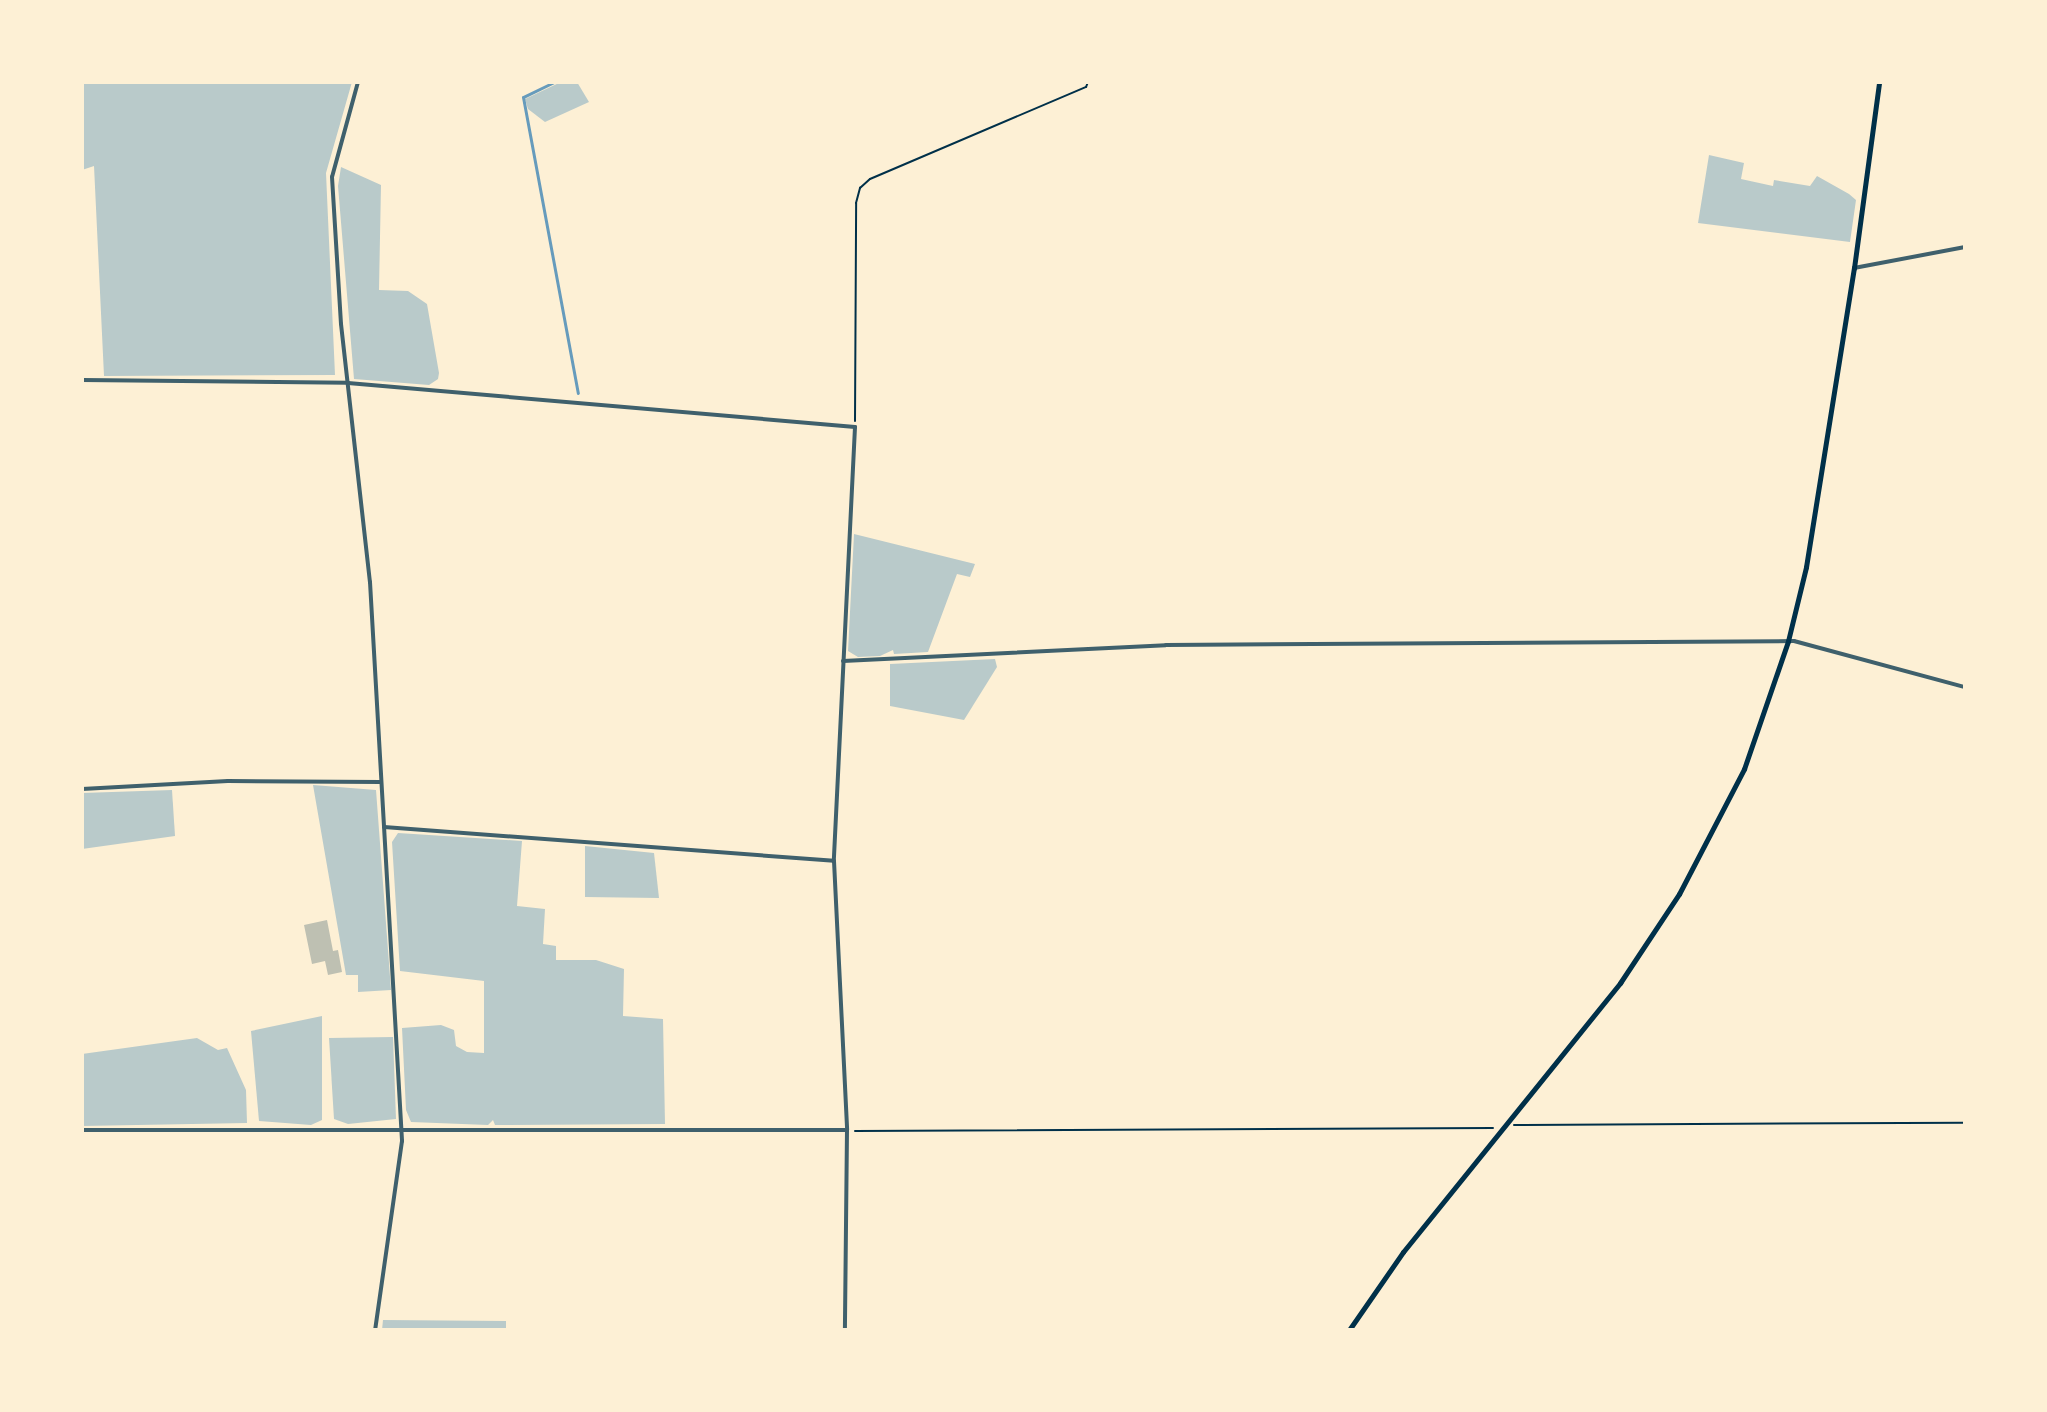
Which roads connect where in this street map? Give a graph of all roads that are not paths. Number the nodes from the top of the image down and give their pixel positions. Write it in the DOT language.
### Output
graph roads {
  1 [pos="358,82"];
  2 [pos="1879,82"];
  3 [pos="1965,247"];
  4 [pos="1854,268"];
  5 [pos="82,380"];
  6 [pos="348,383"];
  7 [pos="1788,641"];
  8 [pos="843,661"];
  9 [pos="1965,687"];
  10 [pos="381,782"];
  11 [pos="82,789"];
  12 [pos="384,827"];
  13 [pos="834,861"];
  14 [pos="401,1129"];
  15 [pos="82,1130"];
  16 [pos="847,1130"];
  17 [pos="375,1330"];
  18 [pos="845,1330"];
  19 [pos="1349,1330"];
  1 -- 6 [label="street"];
  2 -- 4 [label="main road"];
  3 -- 4 [label="street"];
  4 -- 7 [label="main road"];
  5 -- 6 [label="street"];
  6 -- 8 [label="street"];
  6 -- 10 [label="street"];
  7 -- 8 [label="street"];
  7 -- 9 [label="street"];
  7 -- 19 [label="main road"];
  8 -- 13 [label="street"];
  10 -- 11 [label="street"];
  10 -- 12 [label="street"];
  12 -- 13 [label="street"];
  12 -- 14 [label="street"];
  13 -- 16 [label="street"];
  14 -- 15 [label="street"];
  14 -- 16 [label="street"];
  14 -- 17 [label="street"];
  16 -- 18 [label="street"];
}
